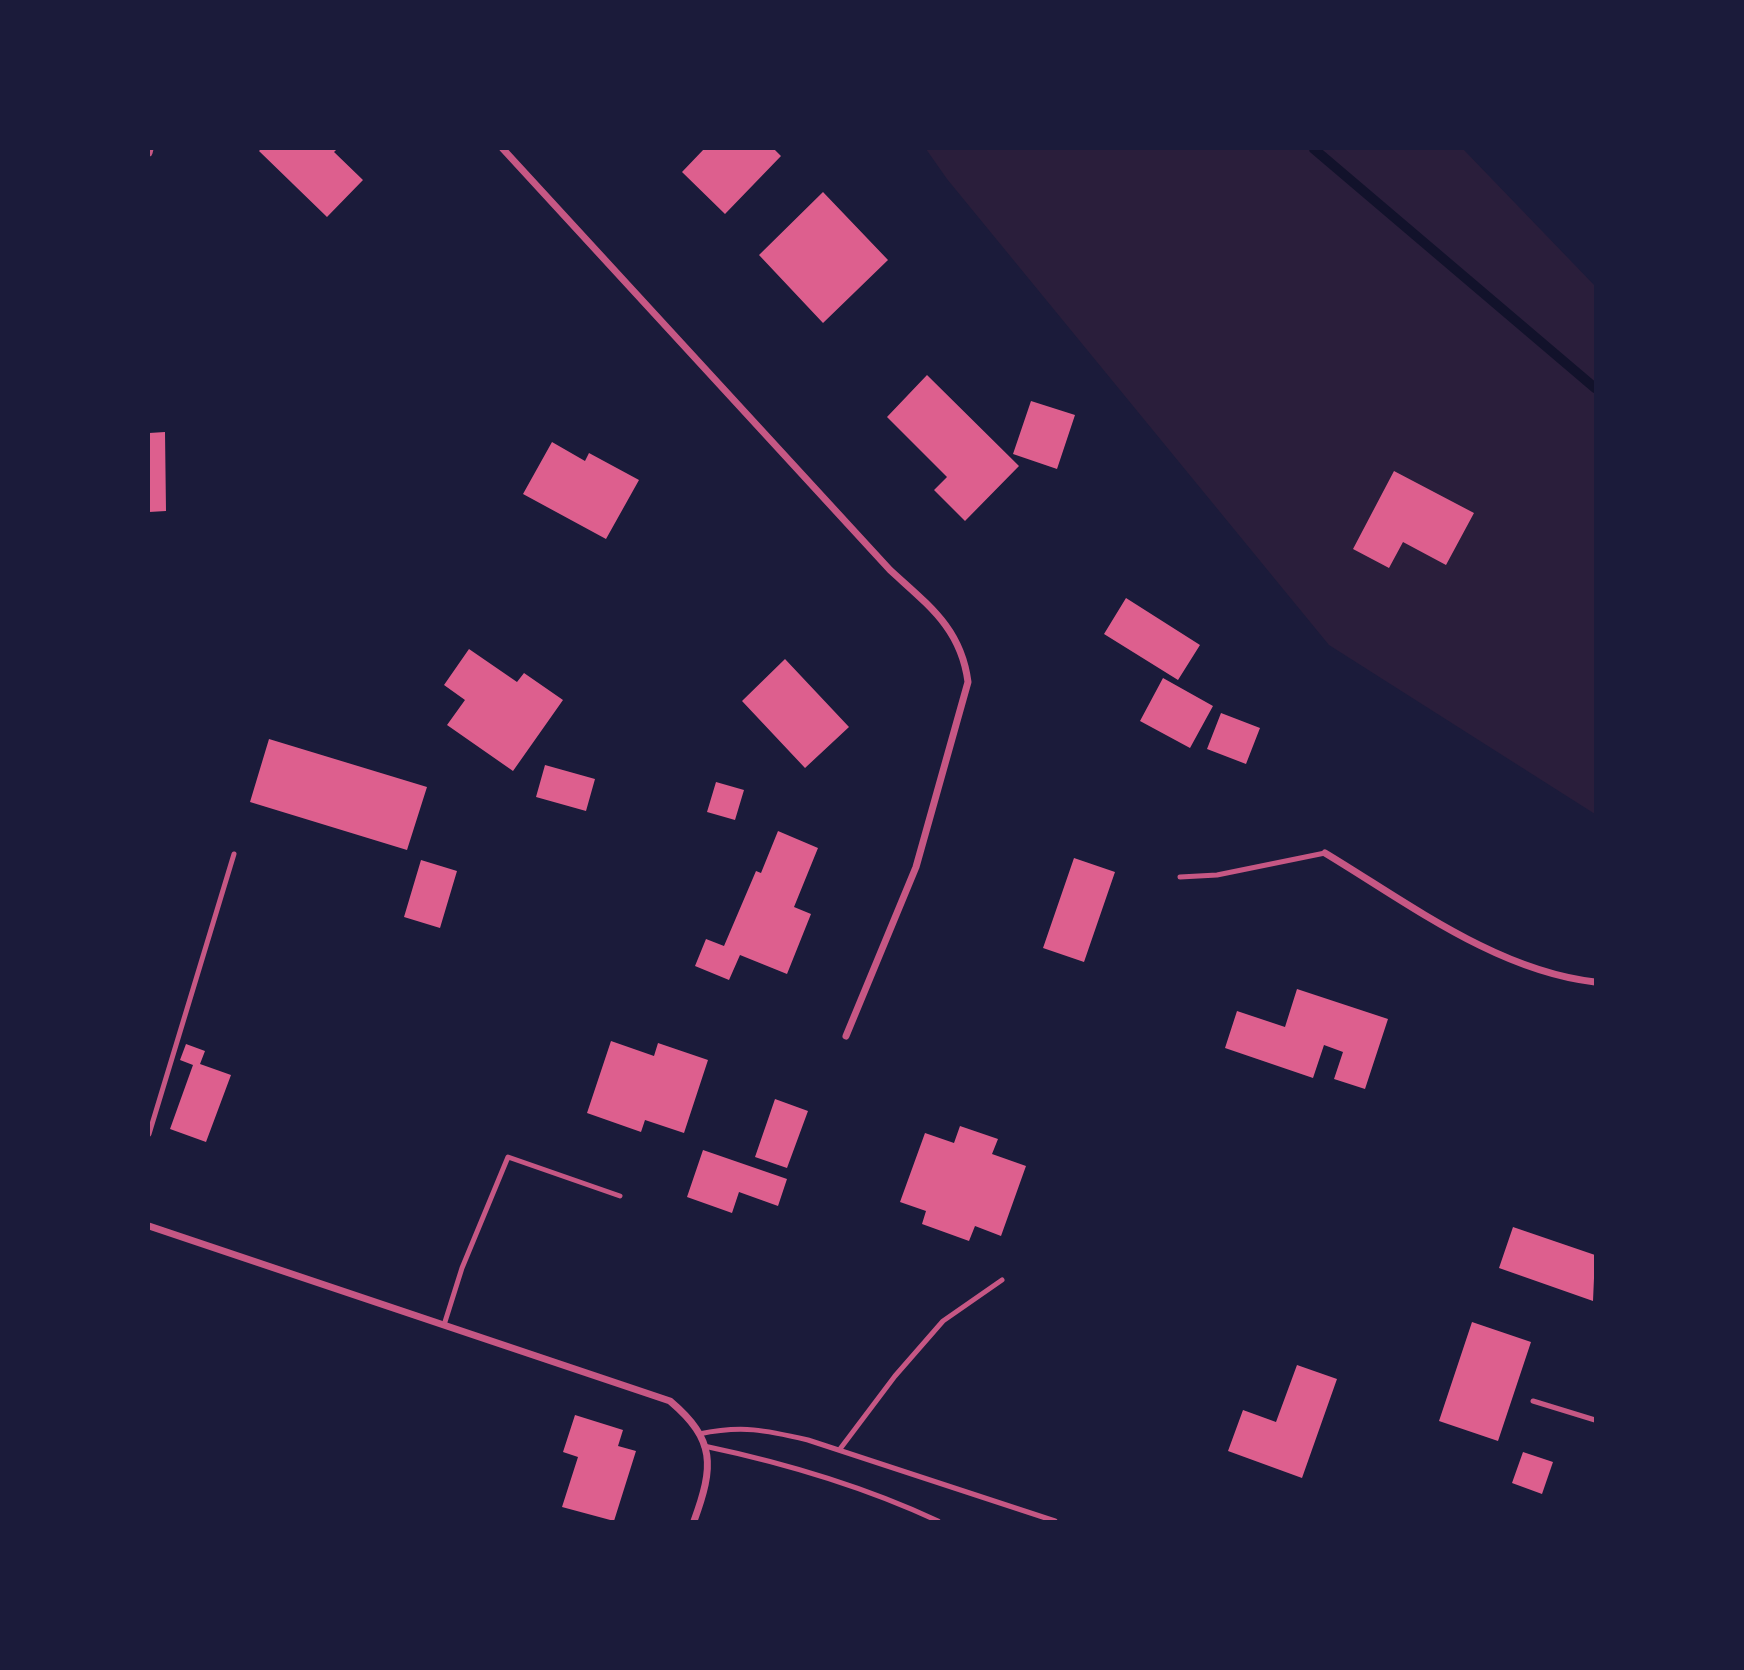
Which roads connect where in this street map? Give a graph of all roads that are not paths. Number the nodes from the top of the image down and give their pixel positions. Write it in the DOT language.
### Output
graph roads {
  1 [pos="503,149"];
  2 [pos="1325,853"];
  3 [pos="234,854"];
  4 [pos="1180,877"];
  5 [pos="1595,982"];
  6 [pos="846,1036"];
  7 [pos="149,1134"];
  8 [pos="620,1196"];
  9 [pos="149,1226"];
  10 [pos="1002,1280"];
  11 [pos="444,1325"];
  12 [pos="1533,1401"];
  13 [pos="1595,1420"];
  14 [pos="699,1434"];
  15 [pos="704,1446"];
  16 [pos="840,1449"];
  17 [pos="694,1521"];
  18 [pos="938,1521"];
  19 [pos="1055,1521"];
  1 -- 6 [label="street"];
  2 -- 4 [label="lane"];
  2 -- 5 [label="street"];
  3 -- 7 [label="lane"];
  8 -- 11 [label="lane"];
  9 -- 11 [label="street"];
  10 -- 16 [label="lane"];
  11 -- 14 [label="street"];
  12 -- 13 [label="lane"];
  14 -- 15 [label="street"];
  14 -- 16 [label="lane"];
  15 -- 17 [label="street"];
  15 -- 18 [label="lane"];
  16 -- 19 [label="lane"];
}
